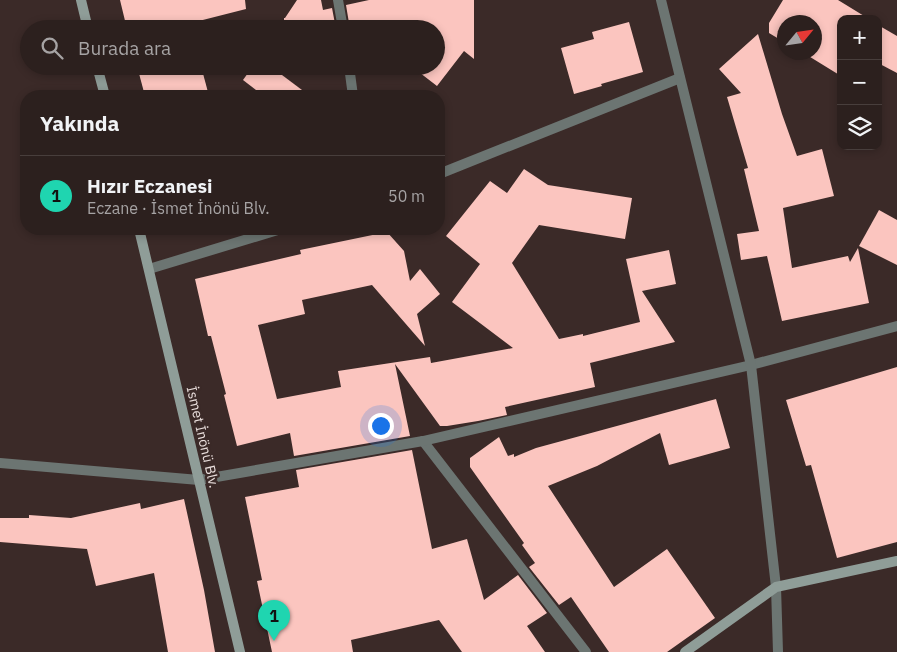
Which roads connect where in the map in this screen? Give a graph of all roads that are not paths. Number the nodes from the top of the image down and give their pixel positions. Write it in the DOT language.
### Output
graph roads {
  1 [pos="80,0"];
  2 [pos="338,0"];
  3 [pos="661,0"];
  4 [pos="86,20"];
  5 [pos="341,20"];
  6 [pos="99,75"];
  7 [pos="350,75"];
  8 [pos="680,78"];
  9 [pos="103,90"];
  10 [pos="353,90"];
  11 [pos="445,172"];
  12 [pos="140,235"];
  13 [pos="260,235"];
  14 [pos="149,269"];
  15 [pos="897,326"];
  16 [pos="751,365"];
  17 [pos="422,441"];
  18 [pos="0,463"];
  19 [pos="199,480"];
  20 [pos="897,561"];
  21 [pos="776,588"];
  22 [pos="240,652"];
  23 [pos="586,652"];
  24 [pos="685,652"];
  25 [pos="778,652"];
  1 -- 4 [label="main road"];
  2 -- 5 [label="street"];
  3 -- 8 [label="street"];
  6 -- 9 [label="main road"];
  7 -- 10 [label="street"];
  8 -- 11 [label="street"];
  8 -- 16 [label="street"];
  12 -- 14 [label="main road, İsmet İnönü Blv."];
  13 -- 14 [label="street"];
  14 -- 19 [label="main road, İsmet İnönü Blv."];
  15 -- 16 [label="street"];
  16 -- 17 [label="street"];
  16 -- 21 [label="street"];
  17 -- 19 [label="street"];
  17 -- 23 [label="street"];
  18 -- 19 [label="street"];
  19 -- 22 [label="main road, İsmet İnönü Blv."];
  20 -- 21 [label="main road"];
  21 -- 24 [label="main road"];
  21 -- 25 [label="street"];
}
